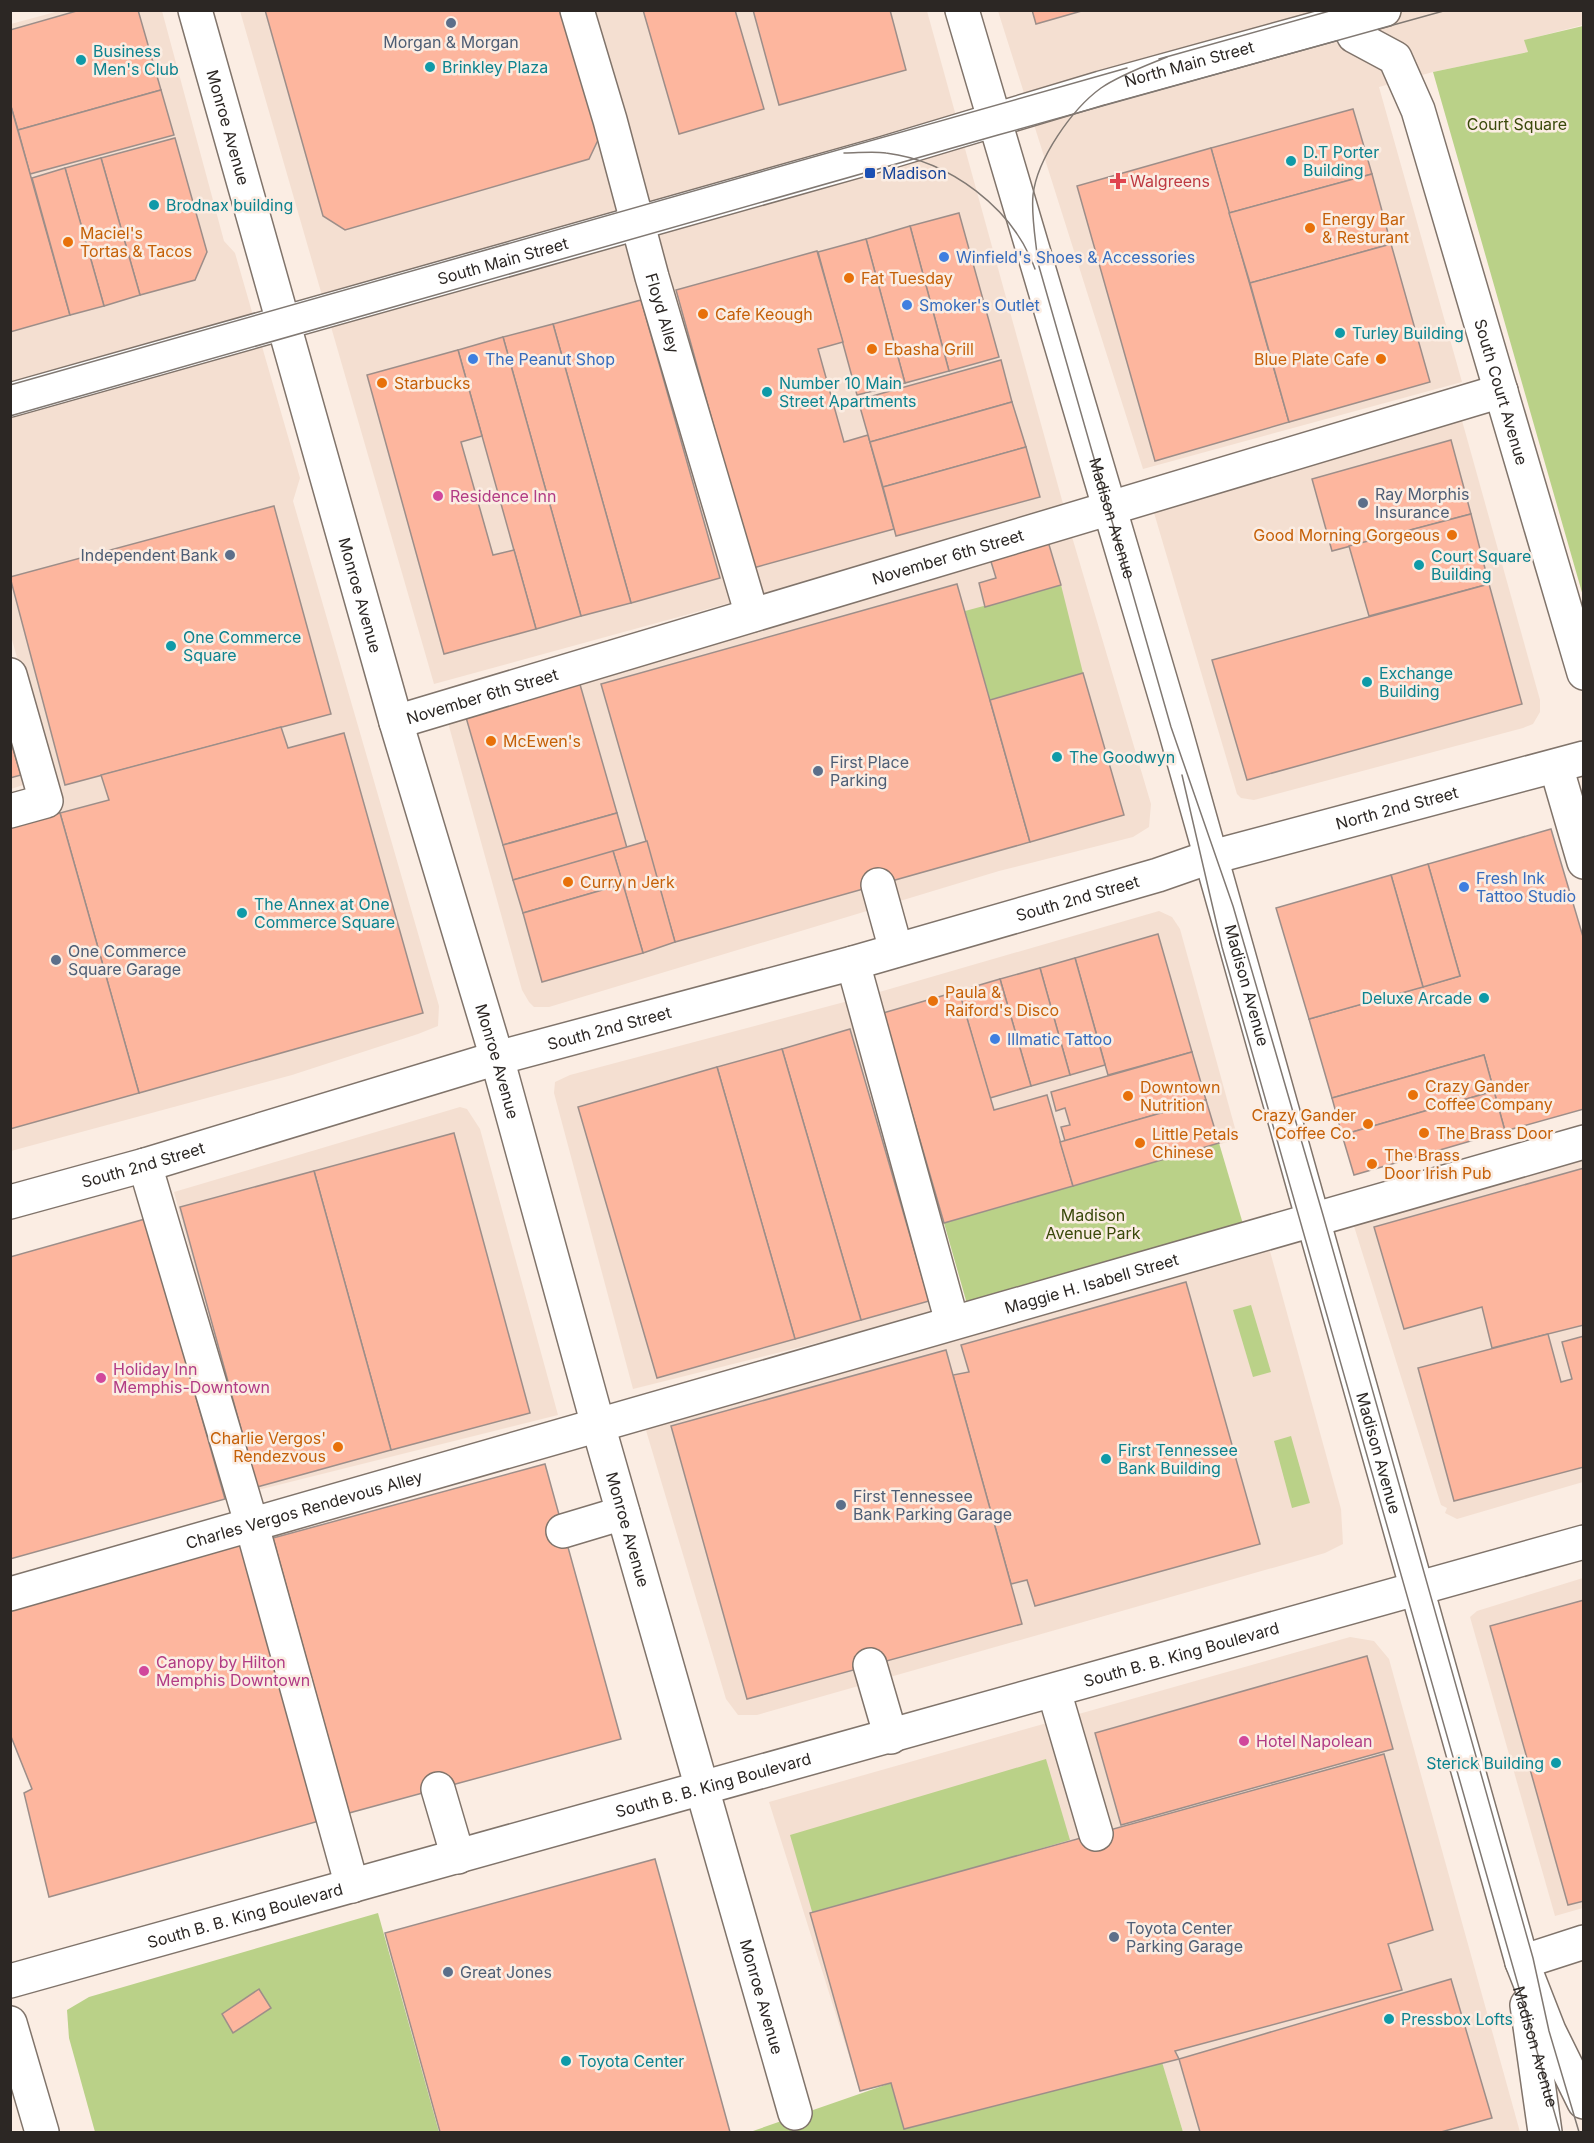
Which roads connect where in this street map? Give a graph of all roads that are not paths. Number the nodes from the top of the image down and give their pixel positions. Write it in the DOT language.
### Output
graph roads {
  1 [pos="195,10"];
  2 [pos="577,10"];
  3 [pos="962,10"];
  4 [pos="1384,10"];
  5 [pos="1345,15"];
  6 [pos="994,121"];
  7 [pos="638,223"];
  8 [pos="284,323"];
  9 [pos="1501,391"];
  10 [pos="10,400"];
  11 [pos="1109,508"];
  12 [pos="752,615"];
  13 [pos="1584,673"];
  14 [pos="10,675"];
  15 [pos="396,722"];
  16 [pos="1570,762"];
  17 [pos="10,812"];
  18 [pos="1210,859"];
  19 [pos="1584,862"];
  20 [pos="878,885"];
  21 [pos="896,950"];
  22 [pos="853,963"];
  23 [pos="497,1058"];
  24 [pos="1584,1142"];
  25 [pos="145,1165"];
  26 [pos="10,1202"];
  27 [pos="1312,1219"];
  28 [pos="952,1322"];
  29 [pos="598,1425"];
  30 [pos="623,1513"];
  31 [pos="252,1526"];
  32 [pos="563,1531"];
  33 [pos="1584,1542"];
  34 [pos="1417,1590"];
  35 [pos="10,1594"];
  36 [pos="870,1665"];
  37 [pos="1054,1691"];
  38 [pos="891,1737"];
  39 [pos="438,1789"];
  40 [pos="701,1789"];
  41 [pos="1096,1834"];
  42 [pos="458,1857"];
  43 [pos="352,1886"];
  44 [pos="1584,1942"];
  45 [pos="1522,1962"];
  46 [pos="10,1981"];
  47 [pos="10,2023"];
  48 [pos="1584,2102"];
  49 [pos="795,2113"];
  50 [pos="42,2133"];
  51 [pos="1545,2133"];
  1 -- 8 [label="street, Monroe Avenue"];
  2 -- 7 [label="street, Floyd Alley"];
  3 -- 6 [label="street, Madison Avenue"];
  4 -- 5 [label="street, North Main Street"];
  5 -- 6 [label="street, North Main Street"];
  5 -- 9 [label="street, South Court Avenue"];
  6 -- 7 [label="street, South Main Street"];
  6 -- 11 [label="street, Madison Avenue"];
  7 -- 8 [label="street, South Main Street"];
  7 -- 12 [label="street, Floyd Alley"];
  8 -- 10 [label="street, South Main Street"];
  8 -- 15 [label="street, Monroe Avenue"];
  9 -- 11 [label="street, November 6th Street"];
  9 -- 13 [label="street, South Court Avenue"];
  11 -- 12 [label="street, November 6th Street"];
  11 -- 18 [label="street, Madison Avenue"];
  12 -- 15 [label="street, November 6th Street"];
  14 -- 17 [label="street"];
  15 -- 23 [label="street, Monroe Avenue"];
  16 -- 18 [label="street, North 2nd Street"];
  16 -- 19 [label="street"];
  18 -- 21 [label="street, South 2nd Street"];
  18 -- 27 [label="street, Madison Avenue"];
  20 -- 21 [label="street"];
  21 -- 22 [label="street, South 2nd Street"];
  22 -- 23 [label="street, South 2nd Street"];
  22 -- 28 [label="street"];
  23 -- 25 [label="street, South 2nd Street"];
  23 -- 29 [label="street, Monroe Avenue"];
  24 -- 27 [label="street, Maggie H. Isabell Street"];
  25 -- 26 [label="street, South 2nd Street"];
  25 -- 31 [label="street"];
  27 -- 28 [label="street, Maggie H. Isabell Street"];
  27 -- 34 [label="street, Madison Avenue"];
  28 -- 29 [label="street, Maggie H. Isabell Street"];
  29 -- 30 [label="street, Monroe Avenue"];
  29 -- 31 [label="street, Charles Vergos Rendevous Alley"];
  30 -- 32 [label="street"];
  30 -- 40 [label="street, Monroe Avenue"];
  31 -- 35 [label="street, Charles Vergos Rendevous Alley"];
  31 -- 43 [label="street"];
  33 -- 34 [label="street, South B. B. King Boulevard"];
  34 -- 37 [label="street, South B. B. King Boulevard"];
  34 -- 45 [label="street, Madison Avenue"];
  36 -- 38 [label="street"];
  37 -- 38 [label="street, South B. B. King Boulevard"];
  37 -- 41 [label="street"];
  38 -- 40 [label="street, South B. B. King Boulevard"];
  39 -- 42 [label="street"];
  40 -- 42 [label="street, South B. B. King Boulevard"];
  40 -- 49 [label="street, Monroe Avenue"];
  42 -- 43 [label="street, South B. B. King Boulevard"];
  43 -- 46 [label="street, South B. B. King Boulevard"];
  44 -- 45 [label="street"];
  45 -- 48 [label="street, Madison Avenue"];
  45 -- 51 [label="street, Madison Avenue"];
  47 -- 50 [label="street"];
}
